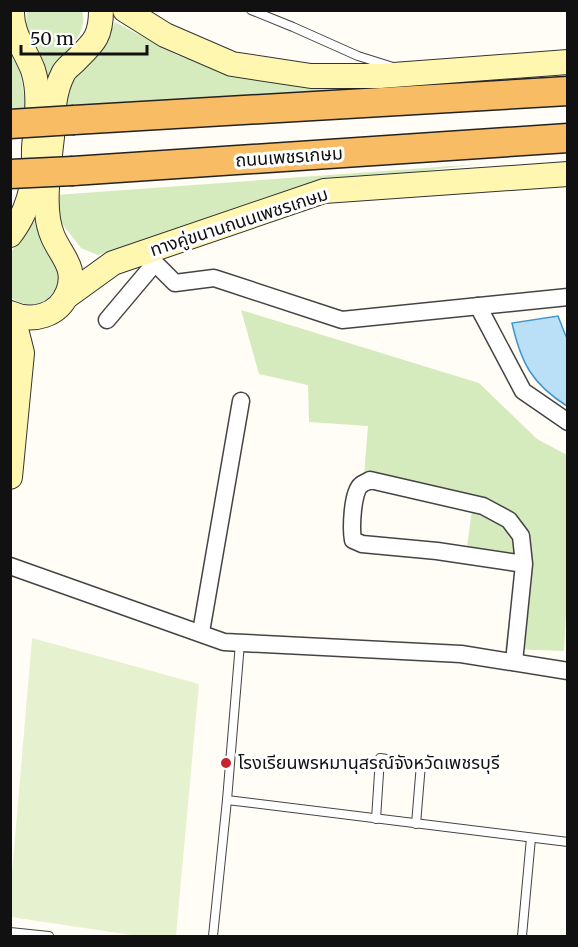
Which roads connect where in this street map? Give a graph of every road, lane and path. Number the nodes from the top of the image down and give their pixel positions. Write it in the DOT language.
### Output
graph roads {
  1 [pos="12,10"];
  2 [pos="101,10"];
  3 [pos="125,10"];
  4 [pos="251,10"];
  5 [pos="567,62"];
  6 [pos="415,73"];
  7 [pos="567,92"];
  8 [pos="10,124"];
  9 [pos="567,138"];
  10 [pos="10,174"];
  11 [pos="567,174"];
  12 [pos="10,235"];
  13 [pos="150,258"];
  14 [pos="567,297"];
  15 [pos="57,305"];
  16 [pos="478,306"];
  17 [pos="10,313"];
  18 [pos="10,319"];
  19 [pos="107,320"];
  20 [pos="22,352"];
  21 [pos="241,401"];
  22 [pos="567,422"];
  23 [pos="10,477"];
  24 [pos="524,564"];
  25 [pos="10,566"];
  26 [pos="201,632"];
  27 [pos="240,644"];
  28 [pos="514,662"];
  29 [pos="567,671"];
  30 [pos="227,800"];
  31 [pos="375,819"];
  32 [pos="416,824"];
  33 [pos="531,838"];
  34 [pos="567,842"];
  35 [pos="10,932"];
  36 [pos="49,936"];
  37 [pos="213,936"];
  38 [pos="522,936"];
  1 -- 12 [label="main road"];
  2 -- 15 [label="main road"];
  3 -- 6 [label="main road"];
  4 -- 6 [label="lane"];
  5 -- 6 [label="main road"];
  7 -- 8 [label="highway, bridge"];
  9 -- 10 [label="highway, ถนนเพชรเกษม, bridge"];
  11 -- 13 [label="main road, ทางคู่ขนานถนนเพชรเกษม"];
  13 -- 15 [label="main road, ทางคู่ขนานถนนเพชรเกษม"];
  13 -- 16 [label="street"];
  13 -- 19 [label="street"];
  14 -- 16 [label="street"];
  15 -- 17 [label="main road"];
  15 -- 20 [label="main road, ทางคู่ขนานถนนเพชรเกษม"];
  16 -- 22 [label="street"];
  18 -- 20 [label="main road"];
  20 -- 23 [label="main road"];
  21 -- 26 [label="street"];
  24 -- 24 [label="street"];
  24 -- 28 [label="street"];
  25 -- 26 [label="street"];
  26 -- 27 [label="street"];
  27 -- 28 [label="street"];
  27 -- 30 [label="lane"];
  28 -- 29 [label="street"];
  30 -- 31 [label="lane"];
  30 -- 37 [label="lane"];
  31 -- 32 [label="lane"];
  31 -- 32 [label="lane"];
  32 -- 33 [label="lane"];
  33 -- 34 [label="lane"];
  33 -- 38 [label="lane"];
  35 -- 36 [label="lane"];
}
